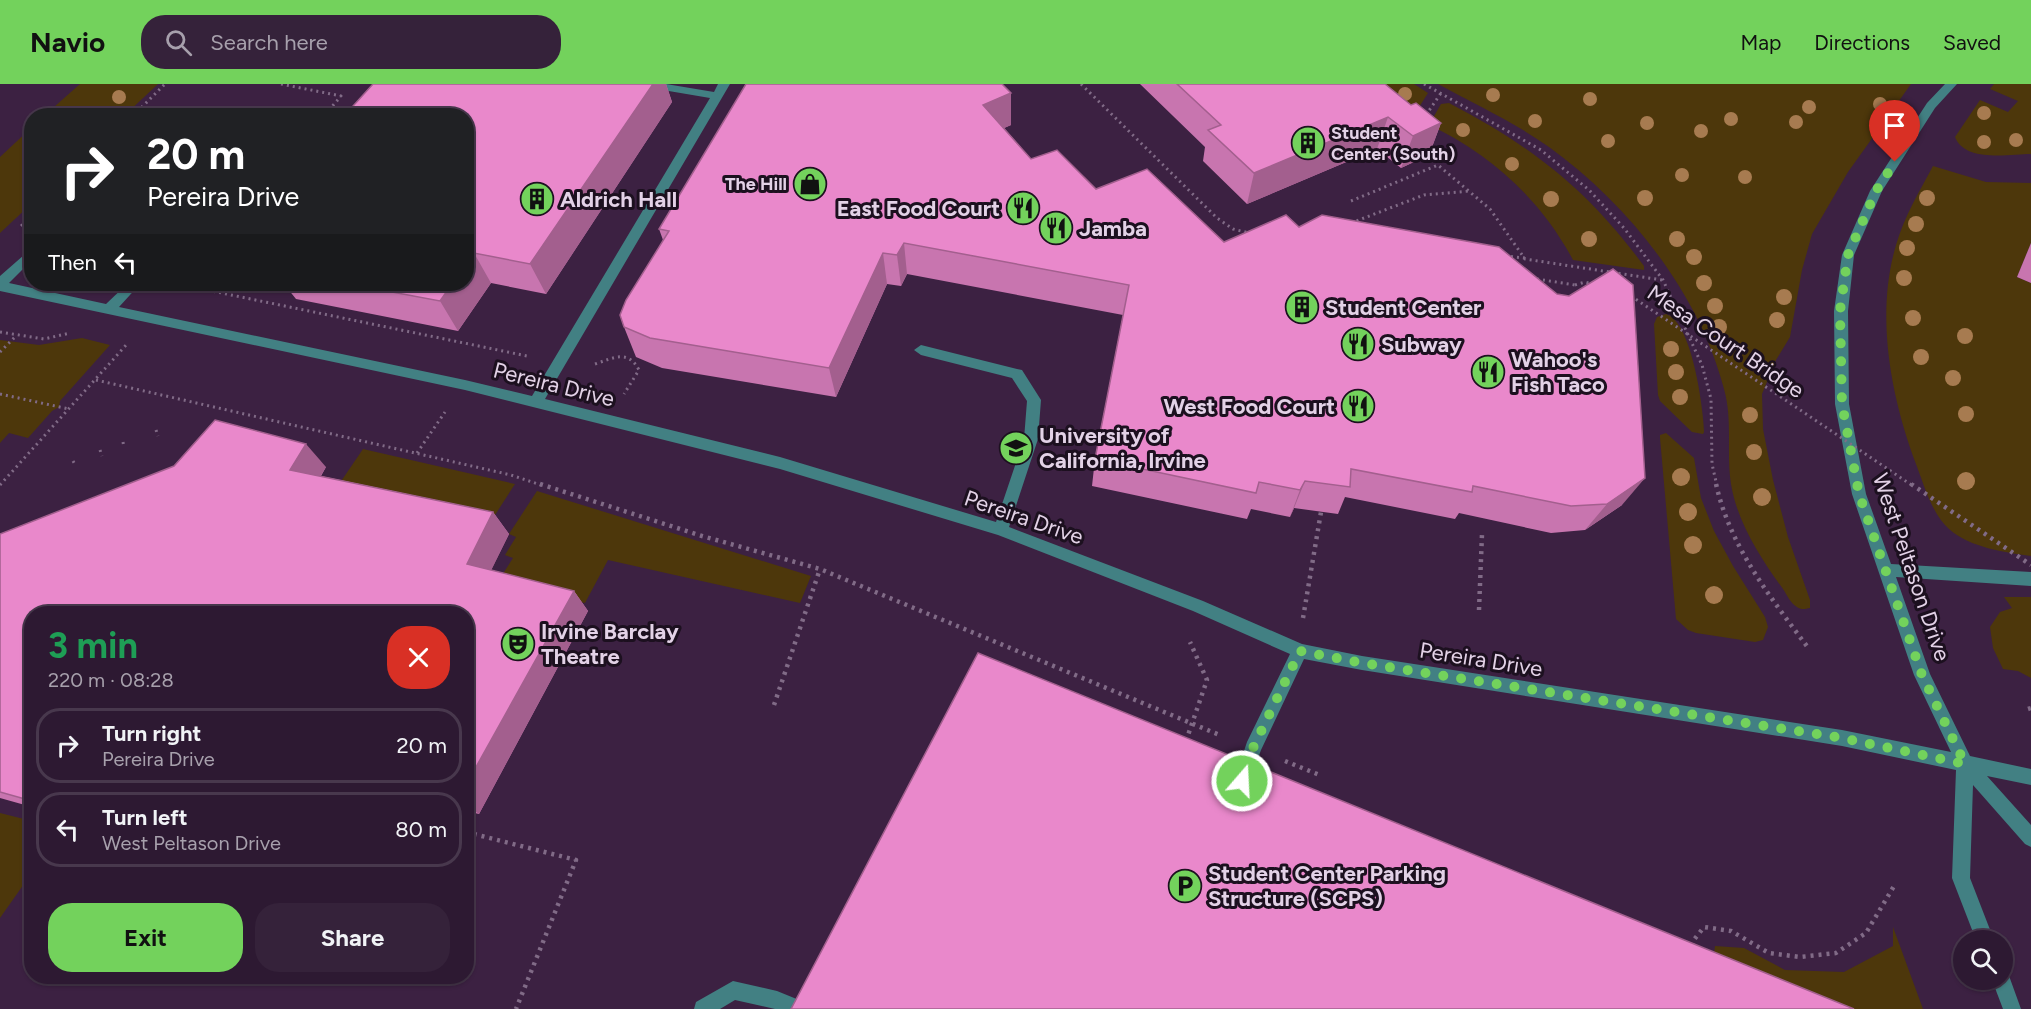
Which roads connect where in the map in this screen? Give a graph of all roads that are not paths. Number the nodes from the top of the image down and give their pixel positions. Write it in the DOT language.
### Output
graph roads {
  1 [pos="724,84"];
  2 [pos="1951,84"];
  3 [pos="651,85"];
  4 [pos="717,96"];
  5 [pos="24,260"];
  6 [pos="0,285"];
  7 [pos="24,291"];
  8 [pos="26,291"];
  9 [pos="127,291"];
  10 [pos="108,310"];
  11 [pos="921,350"];
  12 [pos="536,402"];
  13 [pos="1000,530"];
  14 [pos="1886,570"];
  15 [pos="2031,579"];
  16 [pos="1300,651"];
  17 [pos="1965,764"];
  18 [pos="2031,777"];
  19 [pos="1242,781"];
  20 [pos="2031,838"];
  21 [pos="1982,930"];
  22 [pos="2005,990"];
  23 [pos="703,1009"];
  24 [pos="797,1009"];
  25 [pos="2012,1009"];
  1 -- 4 [label="street"];
  2 -- 14 [label="street, West Peltason Drive"];
  3 -- 4 [label="street"];
  4 -- 12 [label="street"];
  5 -- 6 [label="street"];
  6 -- 7 [label="street, Pereira Drive"];
  8 -- 10 [label="street, Pereira Drive"];
  9 -- 10 [label="street"];
  10 -- 12 [label="street, Pereira Drive"];
  11 -- 13 [label="street"];
  12 -- 13 [label="street, Pereira Drive"];
  13 -- 16 [label="street, Pereira Drive"];
  14 -- 15 [label="street"];
  14 -- 17 [label="street, West Peltason Drive"];
  16 -- 17 [label="street, Pereira Drive"];
  16 -- 19 [label="street"];
  17 -- 18 [label="street, Pereira Drive"];
  17 -- 20 [label="street, West Peltason Drive"];
  17 -- 21 [label="street, West Peltason Drive"];
  22 -- 25 [label="street"];
  23 -- 24 [label="street"];
}
